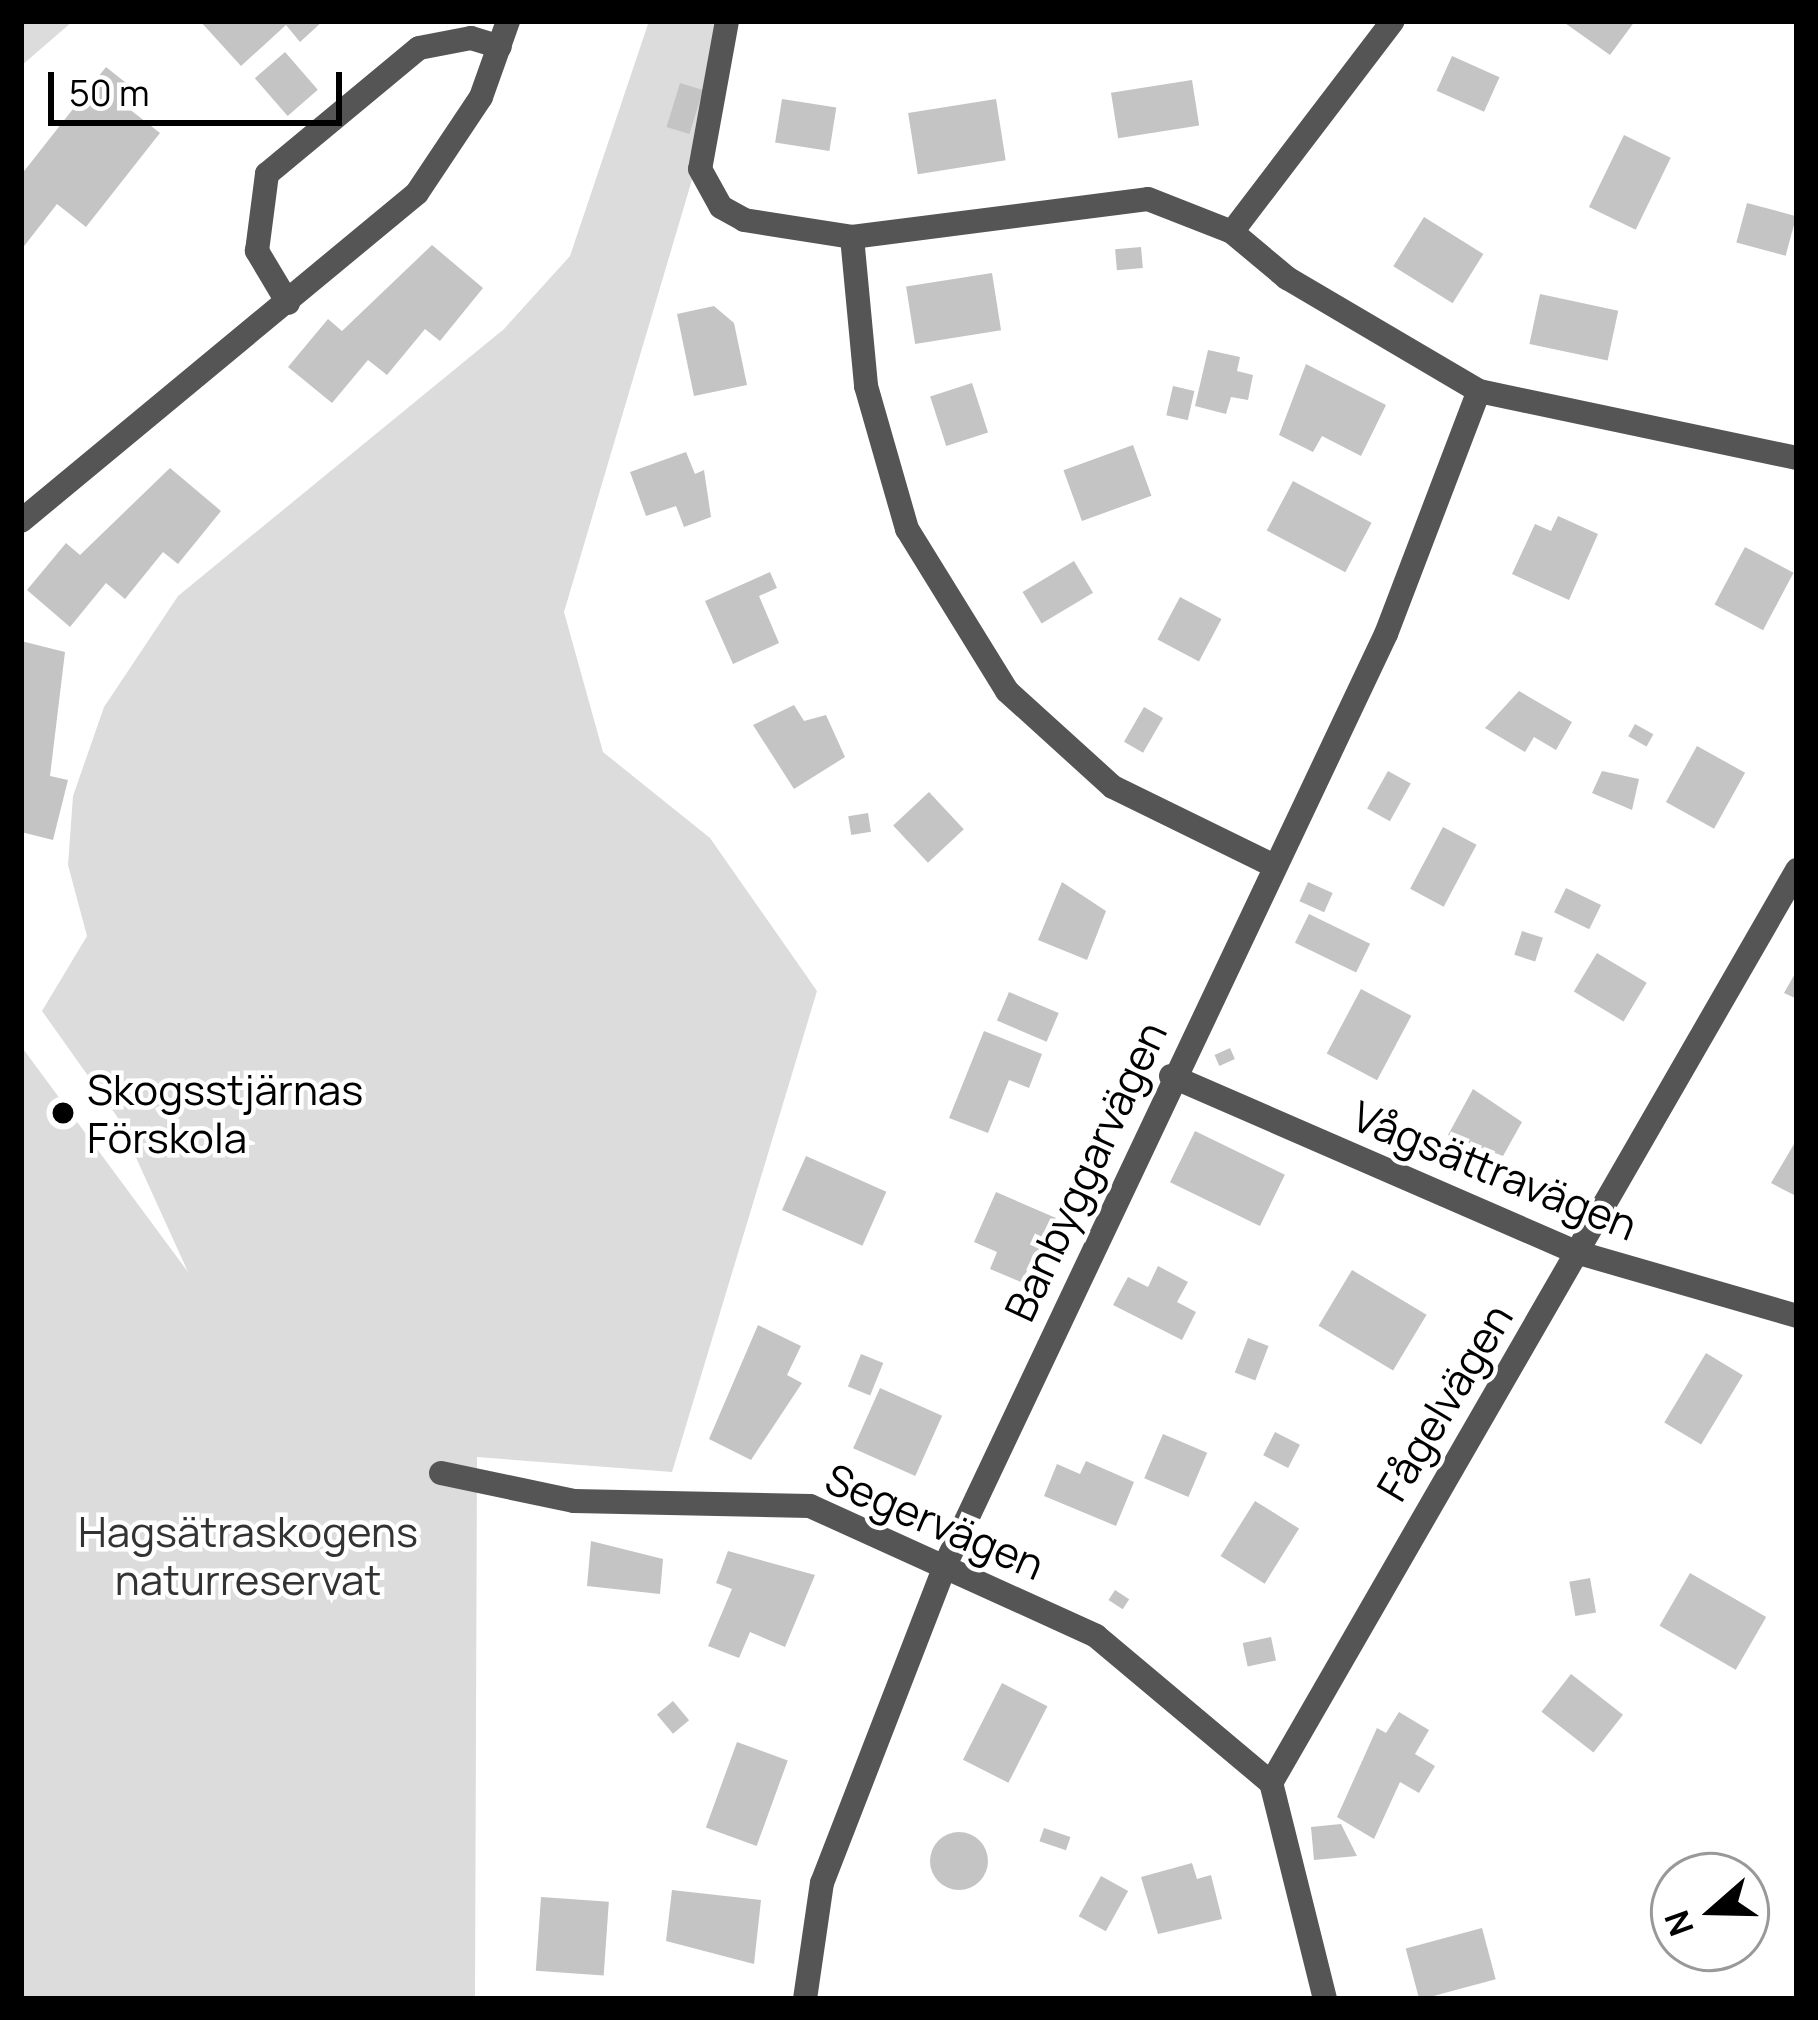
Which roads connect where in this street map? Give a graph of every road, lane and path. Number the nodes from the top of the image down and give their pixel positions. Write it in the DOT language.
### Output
graph roads {
  1 [pos="508,21"];
  2 [pos="727,21"];
  3 [pos="1393,21"];
  4 [pos="500,47"];
  5 [pos="1232,232"];
  6 [pos="852,237"];
  7 [pos="288,303"];
  8 [pos="1478,391"];
  9 [pos="1797,458"];
  10 [pos="21,520"];
  11 [pos="1274,866"];
  12 [pos="1797,870"];
  13 [pos="1171,1076"];
  14 [pos="1579,1253"];
  15 [pos="1797,1316"];
  16 [pos="441,1473"];
  17 [pos="947,1561"];
  18 [pos="1270,1783"];
  19 [pos="805,1999"];
  20 [pos="1325,1999"];
  1 -- 4 [label="street"];
  2 -- 6 [label="street"];
  3 -- 5 [label="street"];
  4 -- 7 [label="street"];
  4 -- 7 [label="street"];
  5 -- 6 [label="street"];
  5 -- 8 [label="street"];
  6 -- 11 [label="street"];
  7 -- 10 [label="street"];
  8 -- 9 [label="street"];
  8 -- 11 [label="street, Banbyggarvägen"];
  11 -- 13 [label="street, Banbyggarvägen"];
  12 -- 14 [label="street, Fågelvägen"];
  13 -- 14 [label="street, Vågsättravägen"];
  13 -- 17 [label="street, Banbyggarvägen"];
  14 -- 15 [label="street, Vågsättravägen"];
  14 -- 18 [label="street, Fågelvägen"];
  16 -- 17 [label="street, Segervägen"];
  17 -- 18 [label="street, Segervägen"];
  17 -- 19 [label="street, Banbyggarvägen"];
  18 -- 20 [label="street"];
}
